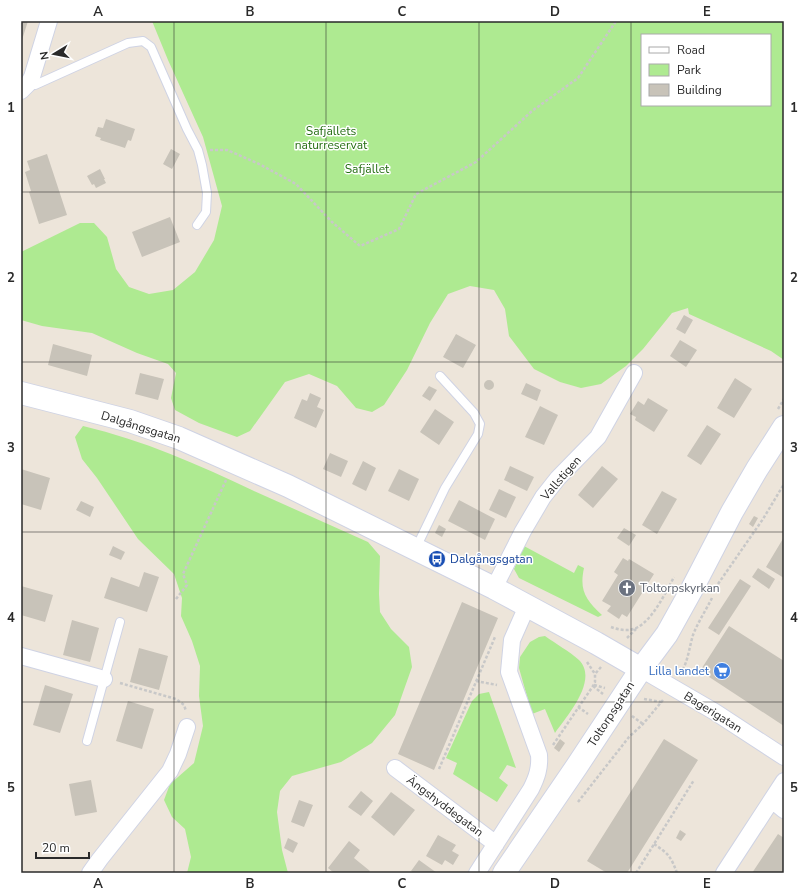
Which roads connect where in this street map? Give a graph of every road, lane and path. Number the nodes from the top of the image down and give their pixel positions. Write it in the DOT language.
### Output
graph roads {
  1 [pos="49,21"];
  2 [pos="616,21"];
  3 [pos="25,88"];
  4 [pos="198,150"];
  5 [pos="198,225"];
  6 [pos="634,373"];
  7 [pos="440,376"];
  8 [pos="21,393"];
  9 [pos="784,427"];
  10 [pos="227,478"];
  11 [pos="415,549"];
  12 [pos="494,588"];
  13 [pos="176,599"];
  14 [pos="527,606"];
  15 [pos="120,622"];
  16 [pos="636,628"];
  17 [pos="496,634"];
  18 [pos="614,653"];
  19 [pos="21,656"];
  20 [pos="641,669"];
  21 [pos="104,678"];
  22 [pos="499,680"];
  23 [pos="476,681"];
  24 [pos="578,708"];
  25 [pos="589,714"];
  26 [pos="187,727"];
  27 [pos="87,741"];
  28 [pos="784,757"];
  29 [pos="540,763"];
  30 [pos="394,768"];
  31 [pos="438,769"];
  32 [pos="694,780"];
  33 [pos="784,781"];
  34 [pos="778,805"];
  35 [pos="496,844"];
  36 [pos="654,844"];
  37 [pos="90,873"];
  38 [pos="477,873"];
  39 [pos="504,873"];
  40 [pos="636,873"];
  41 [pos="677,873"];
  42 [pos="724,873"];
  1 -- 3 [label="street"];
  2 -- 4 [label="path"];
  3 -- 4 [label="lane"];
  4 -- 5 [label="lane"];
  6 -- 12 [label="street, Vallstigen"];
  7 -- 11 [label="lane"];
  8 -- 11 [label="street, Dalgångsgatan"];
  9 -- 20 [label="street, Toltorpsgatan"];
  10 -- 13 [label="path"];
  11 -- 12 [label="street, Dalgångsgatan"];
  12 -- 14 [label="street, Dalgångsgatan"];
  14 -- 18 [label="street, Dalgångsgatan"];
  14 -- 29 [label="street"];
  15 -- 21 [label="lane"];
  16 -- 18 [label="path"];
  17 -- 23 [label="path"];
  18 -- 20 [label="street, Dalgångsgatan"];
  18 -- 24 [label="path"];
  19 -- 21 [label="street"];
  20 -- 28 [label="street, Bagerigatan"];
  20 -- 39 [label="street, Toltorpsgatan"];
  21 -- 26 [label="path"];
  21 -- 27 [label="lane"];
  22 -- 23 [label="path"];
  23 -- 31 [label="path"];
  24 -- 25 [label="path"];
  24 -- 29 [label="path"];
  26 -- 37 [label="street"];
  29 -- 35 [label="street"];
  30 -- 35 [label="street, Ängshyddegatan"];
  32 -- 36 [label="path"];
  33 -- 34 [label="street"];
  34 -- 42 [label="street"];
  35 -- 38 [label="street"];
  36 -- 40 [label="path"];
  36 -- 41 [label="path"];
}
